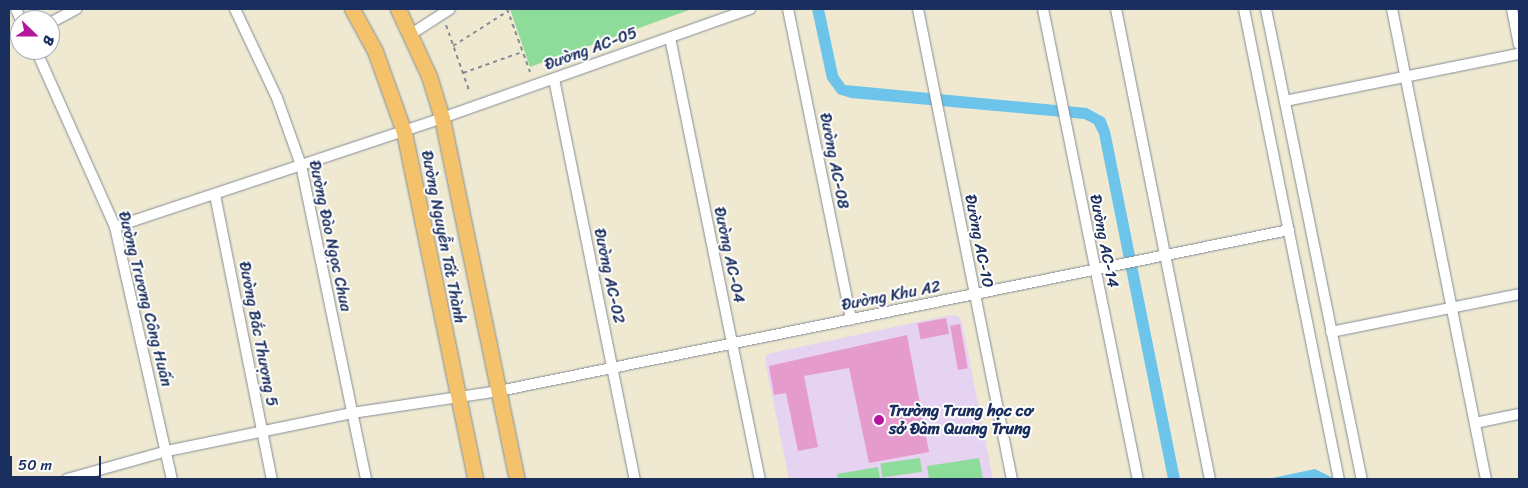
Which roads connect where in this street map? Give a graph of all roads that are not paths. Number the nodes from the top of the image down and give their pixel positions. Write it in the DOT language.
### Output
graph roads {
  1 [pos="76,9"];
  2 [pos="235,9"];
  3 [pos="352,9"];
  4 [pos="398,9"];
  5 [pos="450,9"];
  6 [pos="750,9"];
  7 [pos="788,9"];
  8 [pos="918,9"];
  9 [pos="1043,9"];
  10 [pos="1116,9"];
  11 [pos="1244,9"];
  12 [pos="1266,9"];
  13 [pos="1392,9"];
  14 [pos="1512,9"];
  15 [pos="60,18"];
  16 [pos="411,34"];
  17 [pos="670,38"];
  18 [pos="1519,44"];
  19 [pos="1519,54"];
  20 [pos="40,60"];
  21 [pos="1406,76"];
  22 [pos="554,79"];
  23 [pos="1285,101"];
  24 [pos="442,118"];
  25 [pos="404,132"];
  26 [pos="301,165"];
  27 [pos="215,195"];
  28 [pos="115,227"];
  29 [pos="1289,230"];
  30 [pos="1165,256"];
  31 [pos="1094,270"];
  32 [pos="975,294"];
  33 [pos="1519,294"];
  34 [pos="1452,308"];
  35 [pos="851,320"];
  36 [pos="1331,332"];
  37 [pos="732,344"];
  38 [pos="613,368"];
  39 [pos="499,391"];
  40 [pos="458,399"];
  41 [pos="352,413"];
  42 [pos="1519,414"];
  43 [pos="1475,423"];
  44 [pos="262,432"];
  45 [pos="167,451"];
  46 [pos="1339,477"];
  47 [pos="1361,478"];
  48 [pos="67,479"];
  49 [pos="172,479"];
  50 [pos="272,479"];
  51 [pos="366,479"];
  52 [pos="475,479"];
  53 [pos="517,479"];
  54 [pos="635,479"];
  55 [pos="760,479"];
  56 [pos="1012,479"];
  57 [pos="1138,479"];
  58 [pos="1210,479"];
  59 [pos="1372,479"];
  60 [pos="1486,479"];
  1 -- 15 [label="street"];
  2 -- 26 [label="street, Đường Đào Ngọc Chua"];
  3 -- 25 [label="main road, Đường Nguyễn Tất Thành"];
  4 -- 16 [label="main road, Đường Nguyễn Tất Thành"];
  5 -- 16 [label="street"];
  6 -- 17 [label="street, Đường AC-05"];
  7 -- 35 [label="street, Đường AC-08"];
  8 -- 32 [label="street, Đường AC-10"];
  9 -- 31 [label="street, Đường AC-14"];
  10 -- 30 [label="street"];
  11 -- 29 [label="street"];
  12 -- 23 [label="street"];
  13 -- 21 [label="street"];
  14 -- 18 [label="street"];
  16 -- 24 [label="main road, Đường Nguyễn Tất Thành"];
  17 -- 22 [label="street, Đường AC-05"];
  17 -- 37 [label="street, Đường AC-04"];
  19 -- 21 [label="street"];
  20 -- 28 [label="street, Đường Trương Công Huấn"];
  21 -- 23 [label="street"];
  21 -- 34 [label="street"];
  22 -- 24 [label="street, Đường AC-05"];
  22 -- 38 [label="street, Đường AC-02"];
  23 -- 36 [label="street"];
  24 -- 25 [label="street, Đường AC-05"];
  24 -- 39 [label="main road, Đường Nguyễn Tất Thành"];
  25 -- 26 [label="street, Đường AC-05"];
  25 -- 40 [label="main road, Đường Nguyễn Tất Thành"];
  26 -- 27 [label="street, Đường AC-05"];
  26 -- 41 [label="street, Đường Đào Ngọc Chua"];
  27 -- 28 [label="street, Đường AC-05"];
  27 -- 44 [label="street, Đường Bắc Thượng 5"];
  28 -- 45 [label="street, Đường Trương Công Huấn"];
  29 -- 30 [label="street, Đường Khu A2"];
  29 -- 46 [label="street"];
  30 -- 31 [label="street, Đường Khu A2"];
  30 -- 58 [label="street"];
  31 -- 32 [label="street, Đường Khu A2"];
  31 -- 57 [label="street, Đường AC-14"];
  32 -- 35 [label="street, Đường Khu A2"];
  32 -- 56 [label="street, Đường AC-10"];
  33 -- 34 [label="street"];
  34 -- 36 [label="street"];
  34 -- 43 [label="street"];
  35 -- 37 [label="street, Đường Khu A2"];
  36 -- 47 [label="street"];
  37 -- 38 [label="street, Đường Khu A2"];
  37 -- 55 [label="street, Đường AC-04"];
  38 -- 39 [label="street, Đường Khu A2"];
  38 -- 54 [label="street, Đường AC-02"];
  39 -- 40 [label="street, Đường Khu A2"];
  39 -- 53 [label="main road, Đường Nguyễn Tất Thành"];
  40 -- 41 [label="street, Đường Khu A2"];
  40 -- 52 [label="main road, Đường Nguyễn Tất Thành"];
  41 -- 44 [label="street, Đường Khu A2"];
  41 -- 51 [label="street, Đường Đào Ngọc Chua"];
  42 -- 43 [label="street"];
  43 -- 60 [label="street"];
  44 -- 45 [label="street, Đường Khu A2"];
  44 -- 50 [label="street, Đường Bắc Thượng 5"];
  45 -- 48 [label="street, Đường Khu A2"];
  45 -- 49 [label="street, Đường Trương Công Huấn"];
  47 -- 59 [label="street"];
}
